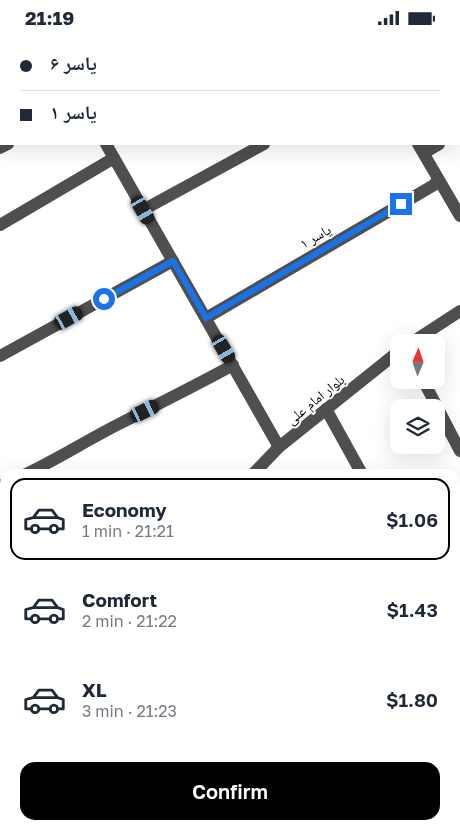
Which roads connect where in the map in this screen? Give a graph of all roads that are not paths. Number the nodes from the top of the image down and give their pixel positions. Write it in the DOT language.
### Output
graph roads {
  1 [pos="107,145"];
  2 [pos="262,145"];
  3 [pos="435,145"];
  4 [pos="421,149"];
  5 [pos="114,158"];
  6 [pos="438,179"];
  7 [pos="143,210"];
  8 [pos="460,216"];
  9 [pos="0,225"];
  10 [pos="173,261"];
  11 [pos="460,311"];
  12 [pos="206,318"];
  13 [pos="425,334"];
  14 [pos="0,357"];
  15 [pos="390,358"];
  16 [pos="233,365"];
  17 [pos="428,389"];
  18 [pos="326,409"];
  19 [pos="279,447"];
  20 [pos="460,451"];
  21 [pos="36,469"];
  22 [pos="258,469"];
  23 [pos="359,469"];
  1 -- 5 [label="street"];
  2 -- 7 [label="street"];
  3 -- 4 [label="street"];
  4 -- 6 [label="street"];
  5 -- 7 [label="street"];
  5 -- 9 [label="street"];
  6 -- 8 [label="street"];
  6 -- 12 [label="street, یاسر ۱"];
  7 -- 10 [label="street"];
  10 -- 12 [label="street"];
  10 -- 14 [label="street"];
  11 -- 13 [label="street"];
  12 -- 16 [label="street"];
  15 -- 18 [label="street, بلوار امام علی"];
  16 -- 19 [label="street"];
  16 -- 21 [label="street"];
  17 -- 20 [label="street"];
  18 -- 19 [label="street, بلوار امام علی"];
  18 -- 23 [label="street"];
  19 -- 22 [label="street, بلوار امام علی"];
}
